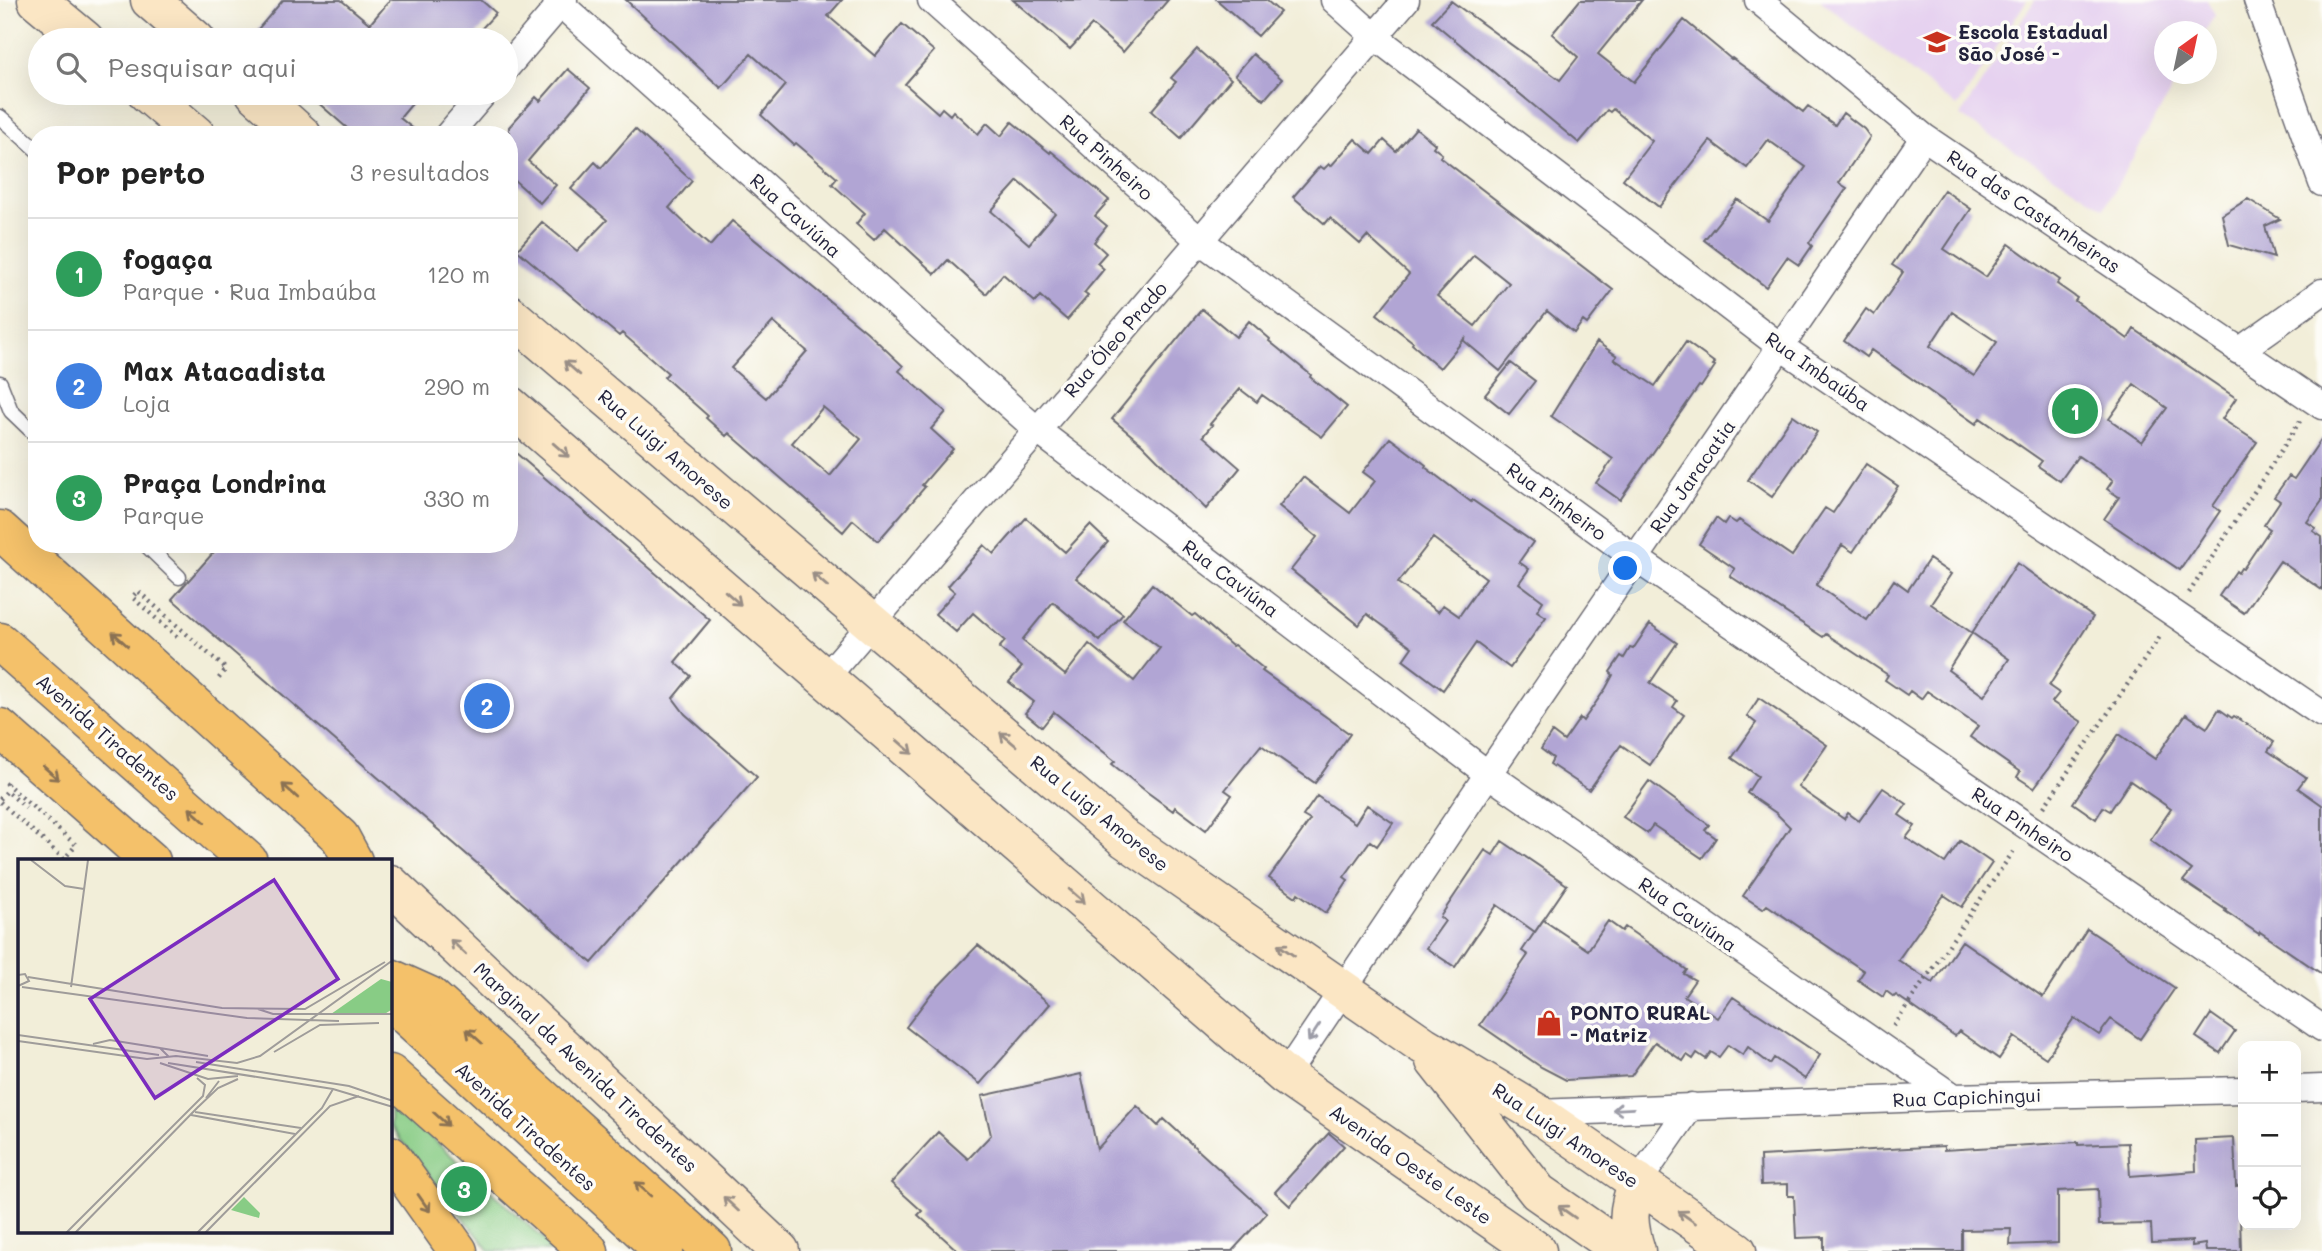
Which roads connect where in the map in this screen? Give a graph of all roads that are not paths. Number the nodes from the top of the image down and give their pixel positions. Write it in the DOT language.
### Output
graph roads {
  1 [pos="37,0"];
  2 [pos="150,0"];
  3 [pos="931,0"];
  4 [pos="1334,0"];
  5 [pos="1406,0"];
  6 [pos="1758,0"];
  7 [pos="2257,0"];
  8 [pos="560,1"];
  9 [pos="71,28"];
  10 [pos="182,28"];
  11 [pos="1374,36"];
  12 [pos="518,53"];
  13 [pos="161,105"];
  14 [pos="260,105"];
  15 [pos="269,105"];
  16 [pos="474,105"];
  17 [pos="0,117"];
  18 [pos="186,126"];
  19 [pos="292,126"];
  20 [pos="293,126"];
  21 [pos="456,126"];
  22 [pos="1924,137"];
  23 [pos="28,142"];
  24 [pos="2320,173"];
  25 [pos="1199,240"];
  26 [pos="2322,292"];
  27 [pos="518,322"];
  28 [pos="1781,347"];
  29 [pos="2239,351"];
  30 [pos="0,383"];
  31 [pos="2318,403"];
  32 [pos="518,413"];
  33 [pos="28,428"];
  34 [pos="1037,430"];
  35 [pos="0,530"];
  36 [pos="154,553"];
  37 [pos="1635,558"];
  38 [pos="178,577"];
  39 [pos="872,624"];
  40 [pos="0,642"];
  41 [pos="825,678"];
  42 [pos="2322,714"];
  43 [pos="0,727"];
  44 [pos="1488,774"];
  45 [pos="353,853"];
  46 [pos="149,859"];
  47 [pos="246,859"];
  48 [pos="392,886"];
  49 [pos="392,979"];
  50 [pos="1342,989"];
  51 [pos="392,1001"];
  52 [pos="2322,1028"];
  53 [pos="1423,1045"];
  54 [pos="392,1076"];
  55 [pos="1285,1076"];
  56 [pos="2322,1088"];
  57 [pos="2301,1089"];
  58 [pos="2238,1090"];
  59 [pos="1953,1097"];
  60 [pos="1691,1106"];
  61 [pos="1538,1113"];
  62 [pos="392,1158"];
  63 [pos="1638,1182"];
  64 [pos="458,1251"];
  65 [pos="589,1251"];
  66 [pos="664,1251"];
  67 [pos="712,1251"];
  68 [pos="780,1251"];
  69 [pos="1537,1251"];
  70 [pos="1623,1251"];
  71 [pos="1636,1251"];
  72 [pos="1737,1251"];
  1 -- 9 [label="street"];
  2 -- 10 [label="street"];
  3 -- 25 [label="street, Rua Pinheiro"];
  4 -- 11 [label="street, Rua Imbaúba"];
  5 -- 11 [label="street, Rua Óleo Prado"];
  6 -- 22 [label="street, Rua das Castanheiras"];
  7 -- 24 [label="street"];
  8 -- 12 [label="street"];
  8 -- 34 [label="street, Rua Caviúna"];
  11 -- 25 [label="street, Rua Óleo Prado"];
  11 -- 28 [label="street, Rua Imbaúba"];
  13 -- 18 [label="street"];
  14 -- 19 [label="street"];
  15 -- 20 [label="street"];
  16 -- 21 [label="street"];
  17 -- 23 [label="lane"];
  22 -- 28 [label="street, Rua Jaracatia"];
  22 -- 29 [label="street, Rua das Castanheiras"];
  25 -- 34 [label="street, Rua Óleo Prado"];
  25 -- 37 [label="street, Rua Pinheiro"];
  26 -- 29 [label="street"];
  39 -- 27 [label="street, Rua Luigi Amorese, one-way"];
  28 -- 37 [label="street, Rua Jaracatia"];
  28 -- 42 [label="street, Rua Imbaúba"];
  29 -- 31 [label="street, Rua das Castanheiras"];
  30 -- 33 [label="lane"];
  32 -- 41 [label="street, one-way"];
  34 -- 39 [label="street, Rua Óleo Prado"];
  34 -- 44 [label="street, Rua Caviúna"];
  45 -- 35 [label="main road, one-way"];
  36 -- 38 [label="lane"];
  37 -- 44 [label="street, Rua Jaracatia"];
  37 -- 52 [label="street, Rua Pinheiro"];
  39 -- 41 [label="street, Rua Óleo Prado"];
  50 -- 39 [label="street, Rua Luigi Amorese, one-way"];
  47 -- 40 [label="main road, Avenida Tiradentes, one-way"];
  41 -- 55 [label="street, one-way"];
  43 -- 46 [label="main road, one-way"];
  44 -- 50 [label="street, Rua Jaracatia"];
  44 -- 59 [label="street, Rua Caviúna"];
  68 -- 48 [label="street, Marginal da Avenida Tiradentes, one-way"];
  67 -- 49 [label="main road, one-way"];
  50 -- 53 [label="street, Rua Luigi Amorese"];
  50 -- 55 [label="street, Rua Jaracatia, one-way"];
  51 -- 66 [label="main road, Avenida Tiradentes"];
  53 -- 61 [label="street, Rua Luigi Amorese"];
  70 -- 53 [label="street, one-way"];
  54 -- 65 [label="main road, one-way"];
  55 -- 69 [label="street, Avenida Oeste Leste"];
  56 -- 57 [label="street"];
  58 -- 59 [label="street, Rua Capichingui"];
  59 -- 60 [label="street, Rua Capichingui"];
  60 -- 61 [label="street, Rua Capichingui, one-way"];
  60 -- 63 [label="street"];
  61 -- 63 [label="street, Rua Luigi Amorese"];
  62 -- 64 [label="main road, one-way"];
  63 -- 71 [label="street"];
  72 -- 63 [label="street, Rua Luigi Amorese, one-way"];
}
